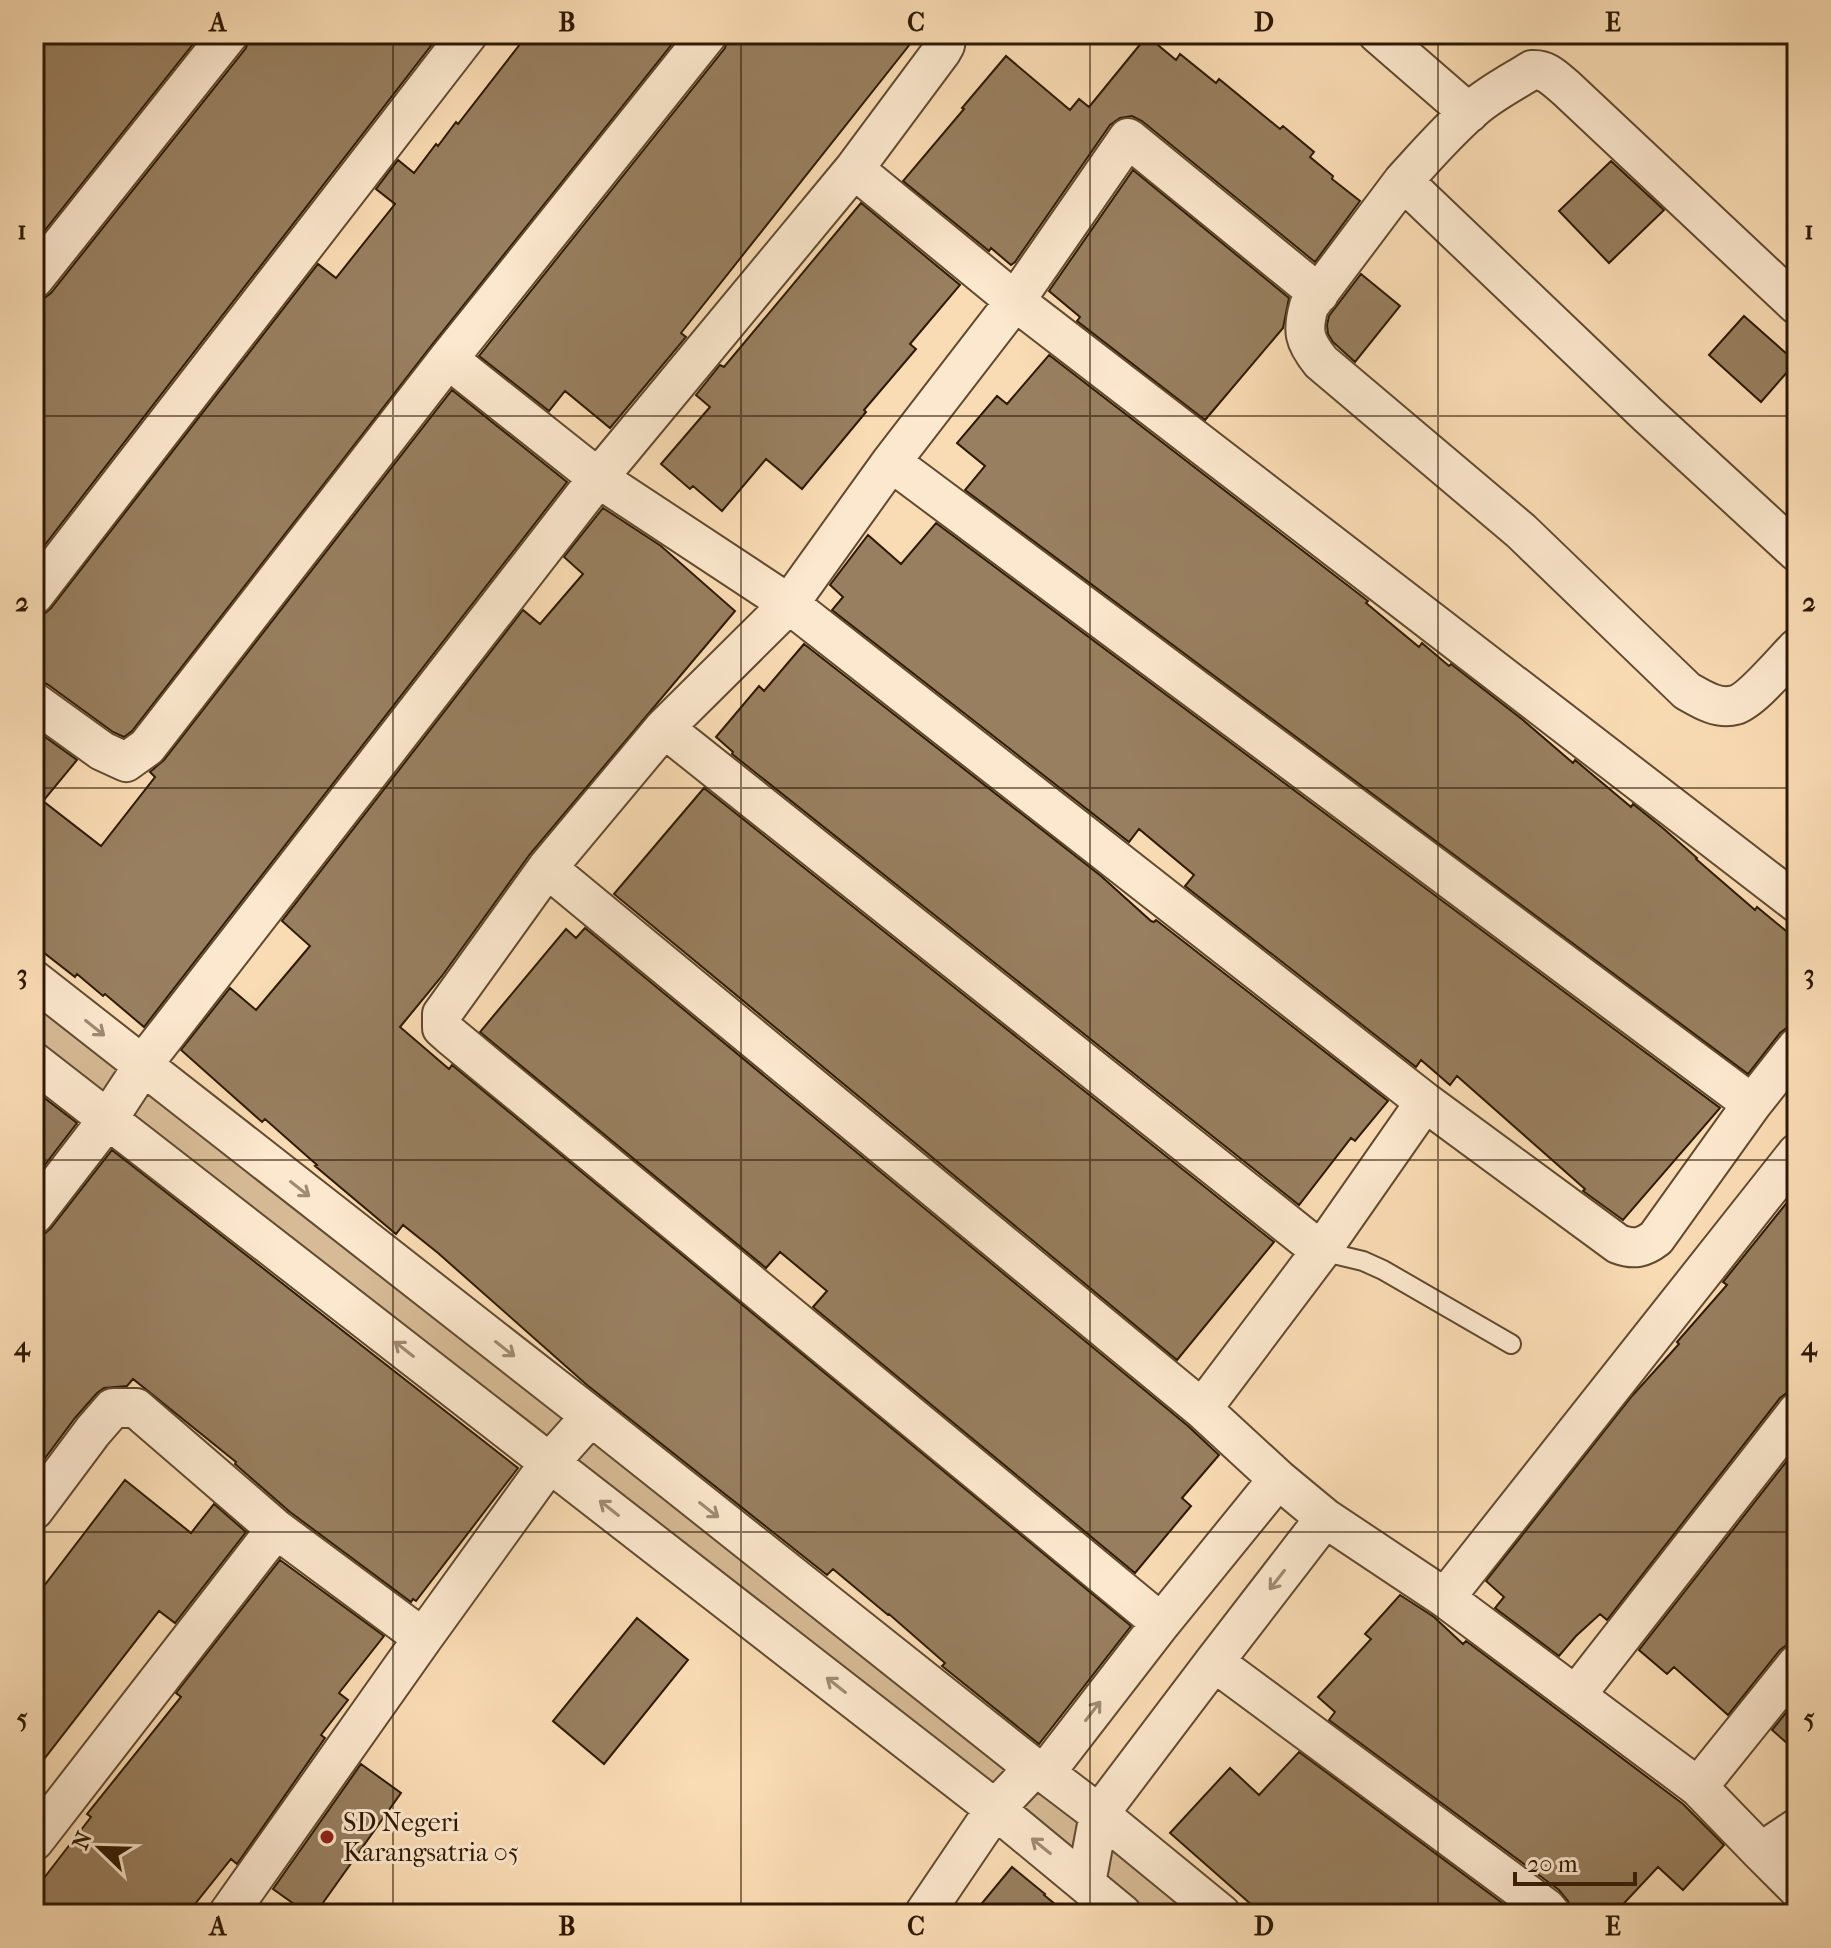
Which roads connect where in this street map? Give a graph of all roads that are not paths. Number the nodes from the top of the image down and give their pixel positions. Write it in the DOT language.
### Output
graph roads {
  1 [pos="229,34"];
  2 [pos="468,34"];
  3 [pos="708,34"];
  4 [pos="947,34"];
  5 [pos="1378,34"];
  6 [pos="1469,113"];
  7 [pos="854,169"];
  8 [pos="1403,181"];
  9 [pos="34,279"];
  10 [pos="1319,294"];
  11 [pos="1015,301"];
  12 [pos="1797,305"];
  13 [pos="448,359"];
  14 [pos="891,462"];
  15 [pos="598,478"];
  16 [pos="1797,552"];
  17 [pos="34,595"];
  18 [pos="789,604"];
  19 [pos="1797,648"];
  20 [pos="34,702"];
  21 [pos="664,728"];
  22 [pos="547,868"];
  23 [pos="1797,903"];
  24 [pos="34,980"];
  25 [pos="1797,1047"];
  26 [pos="34,1062"];
  27 [pos="142,1066"];
  28 [pos="1425,1102"];
  29 [pos="1752,1104"];
  30 [pos="108,1119"];
  31 [pos="1797,1153"];
  32 [pos="34,1215"];
  33 [pos="1321,1251"];
  34 [pos="1511,1344"];
  35 [pos="1202,1409"];
  36 [pos="1797,1412"];
  37 [pos="591,1416"];
  38 [pos="550,1462"];
  39 [pos="1278,1479"];
  40 [pos="34,1510"];
  41 [pos="1325,1518"];
  42 [pos="276,1529"];
  43 [pos="1445,1598"];
  44 [pos="1161,1623"];
  45 [pos="423,1638"];
  46 [pos="1214,1662"];
  47 [pos="1797,1664"];
  48 [pos="1576,1695"];
  49 [pos="1040,1770"];
  50 [pos="1698,1787"];
  51 [pos="995,1809"];
  52 [pos="1099,1814"];
  53 [pos="1797,1828"];
  54 [pos="34,1841"];
  55 [pos="1761,1852"];
  56 [pos="1086,1883"];
  57 [pos="1797,1888"];
  58 [pos="231,1913"];
  59 [pos="924,1914"];
  60 [pos="1122,1914"];
  61 [pos="1221,1914"];
  62 [pos="1551,1914"];
  1 -- 9 [label="street"];
  2 -- 17 [label="street"];
  3 -- 13 [label="street"];
  4 -- 7 [label="street"];
  5 -- 6 [label="street"];
  6 -- 8 [label="street"];
  6 -- 12 [label="street"];
  7 -- 11 [label="street"];
  7 -- 15 [label="street"];
  8 -- 10 [label="street"];
  8 -- 16 [label="street"];
  10 -- 11 [label="street"];
  10 -- 19 [label="street"];
  11 -- 14 [label="street"];
  11 -- 23 [label="street"];
  13 -- 15 [label="street"];
  13 -- 20 [label="street"];
  14 -- 18 [label="street"];
  14 -- 29 [label="street"];
  15 -- 18 [label="street"];
  15 -- 27 [label="street"];
  18 -- 21 [label="street"];
  18 -- 28 [label="street"];
  21 -- 22 [label="street"];
  21 -- 33 [label="street"];
  22 -- 35 [label="street"];
  22 -- 44 [label="street"];
  24 -- 27 [label="street, one-way"];
  25 -- 29 [label="street"];
  26 -- 30 [label="street"];
  27 -- 30 [label="street"];
  27 -- 37 [label="street, one-way"];
  28 -- 29 [label="street"];
  28 -- 33 [label="street"];
  30 -- 32 [label="street"];
  38 -- 30 [label="street, one-way"];
  31 -- 43 [label="street"];
  33 -- 34 [label="lane"];
  33 -- 35 [label="street"];
  35 -- 39 [label="street"];
  36 -- 48 [label="street"];
  37 -- 38 [label="street"];
  37 -- 49 [label="street, one-way"];
  38 -- 45 [label="street"];
  51 -- 38 [label="street, one-way"];
  39 -- 41 [label="street"];
  39 -- 44 [label="street"];
  40 -- 42 [label="street"];
  41 -- 43 [label="street"];
  41 -- 46 [label="street, one-way"];
  42 -- 45 [label="street"];
  42 -- 54 [label="street"];
  43 -- 48 [label="street"];
  49 -- 44 [label="street, one-way"];
  45 -- 58 [label="street"];
  46 -- 52 [label="street"];
  46 -- 62 [label="street"];
  47 -- 50 [label="street"];
  48 -- 50 [label="street"];
  49 -- 51 [label="street"];
  49 -- 52 [label="street"];
  50 -- 55 [label="street"];
  56 -- 51 [label="street, one-way"];
  51 -- 59 [label="street"];
  52 -- 56 [label="street"];
  52 -- 61 [label="street"];
  53 -- 55 [label="street"];
  55 -- 57 [label="street"];
  56 -- 60 [label="street"];
}
